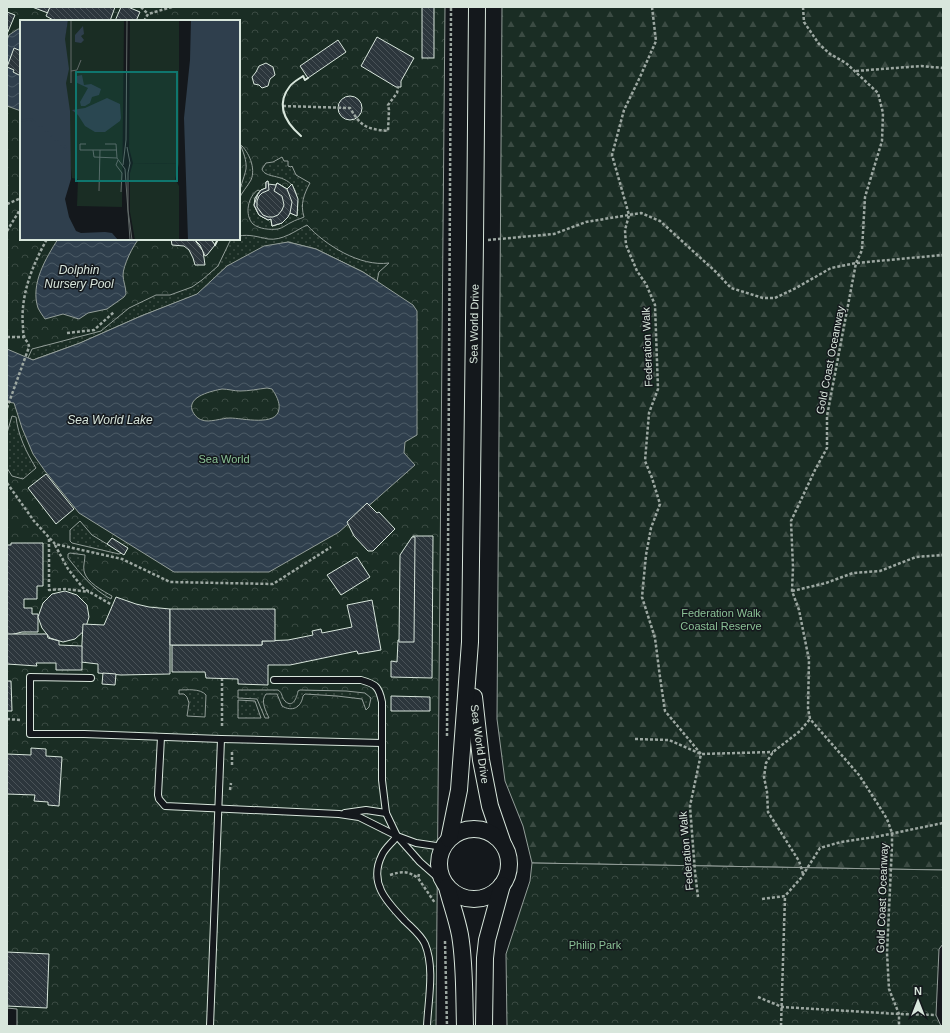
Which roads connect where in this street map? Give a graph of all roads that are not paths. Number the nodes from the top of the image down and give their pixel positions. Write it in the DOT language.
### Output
graph roads {
  1 [pos="477,7"];
  2 [pos="470,642"];
  3 [pos="91,678"];
  4 [pos="274,680"];
  5 [pos="161,737"];
  6 [pos="221,739"];
  7 [pos="382,743"];
  8 [pos="219,810"];
  9 [pos="386,813"];
  10 [pos="339,814"];
  11 [pos="397,836"];
  12 [pos="446,843"];
  13 [pos="503,844"];
  14 [pos="502,885"];
  15 [pos="446,886"];
  16 [pos="210,1026"];
  17 [pos="427,1026"];
  18 [pos="465,1026"];
  19 [pos="484,1026"];
  1 -- 2 [label="street, Sea World Drive"];
  2 -- 12 [label="street, Sea World Drive"];
  2 -- 13 [label="street, Sea World Drive"];
  3 -- 5 [label="lane"];
  4 -- 7 [label="lane"];
  5 -- 6 [label="lane"];
  5 -- 8 [label="lane"];
  6 -- 7 [label="lane"];
  6 -- 8 [label="lane"];
  7 -- 9 [label="lane"];
  8 -- 10 [label="lane"];
  8 -- 16 [label="lane"];
  9 -- 10 [label="lane"];
  9 -- 11 [label="lane"];
  10 -- 11 [label="lane"];
  11 -- 12 [label="lane"];
  11 -- 15 [label="lane"];
  11 -- 17 [label="lane"];
  12 -- 13 [label="street"];
  12 -- 15 [label="street"];
  13 -- 14 [label="street"];
  14 -- 15 [label="street"];
  14 -- 19 [label="street"];
  15 -- 18 [label="street"];
}
